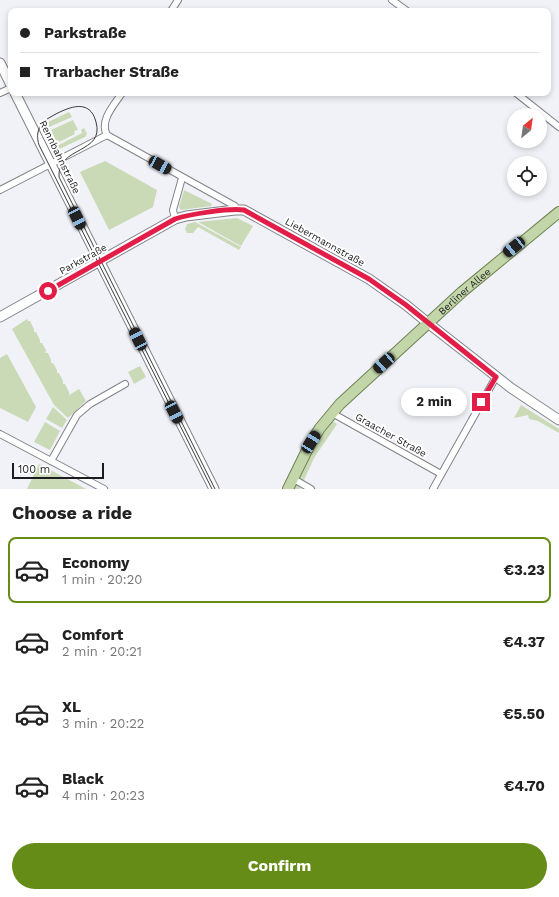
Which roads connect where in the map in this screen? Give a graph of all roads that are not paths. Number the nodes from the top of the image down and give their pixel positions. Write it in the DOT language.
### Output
graph roads {
  1 [pos="392,0"];
  2 [pos="404,8"];
  3 [pos="0,63"];
  4 [pos="8,79"];
  5 [pos="17,96"];
  6 [pos="120,96"];
  7 [pos="520,96"];
  8 [pos="559,127"];
  9 [pos="107,135"];
  10 [pos="51,164"];
  11 [pos="182,178"];
  12 [pos="0,190"];
  13 [pos="235,210"];
  14 [pos="559,212"];
  15 [pos="175,219"];
  16 [pos="100,263"];
  17 [pos="0,317"];
  18 [pos="428,323"];
  19 [pos="496,377"];
  20 [pos="125,384"];
  21 [pos="332,413"];
  22 [pos="559,420"];
  23 [pos="0,434"];
  24 [pos="51,461"];
  25 [pos="441,474"];
  26 [pos="292,478"];
  27 [pos="104,489"];
  28 [pos="214,489"];
  29 [pos="288,489"];
  30 [pos="311,489"];
  31 [pos="433,489"];
  1 -- 2 [label="street"];
  3 -- 4 [label="street"];
  5 -- 10 [label="street, Rennbahnstraße"];
  6 -- 9 [label="street"];
  7 -- 8 [label="street"];
  9 -- 10 [label="street"];
  9 -- 11 [label="street, Liebermannstraße"];
  10 -- 12 [label="street"];
  10 -- 16 [label="street, Rennbahnstraße"];
  11 -- 13 [label="street, Liebermannstraße"];
  11 -- 15 [label="street"];
  13 -- 15 [label="street, Parkstraße"];
  13 -- 18 [label="street, Liebermannstraße"];
  14 -- 18 [label="main road, Berliner Allee"];
  15 -- 16 [label="street, Parkstraße"];
  16 -- 17 [label="street, Parkstraße"];
  16 -- 28 [label="street, Rennbahnstraße"];
  18 -- 19 [label="street, Liebermannstraße"];
  18 -- 21 [label="main road, Berliner Allee"];
  19 -- 22 [label="street, Liebermannstraße"];
  19 -- 25 [label="street"];
  20 -- 24 [label="street"];
  21 -- 25 [label="street, Graacher Straße"];
  21 -- 26 [label="main road, Berliner Allee"];
  23 -- 24 [label="street"];
  24 -- 27 [label="street"];
  25 -- 31 [label="street"];
  26 -- 29 [label="main road, Berliner Allee"];
  26 -- 30 [label="street"];
}
